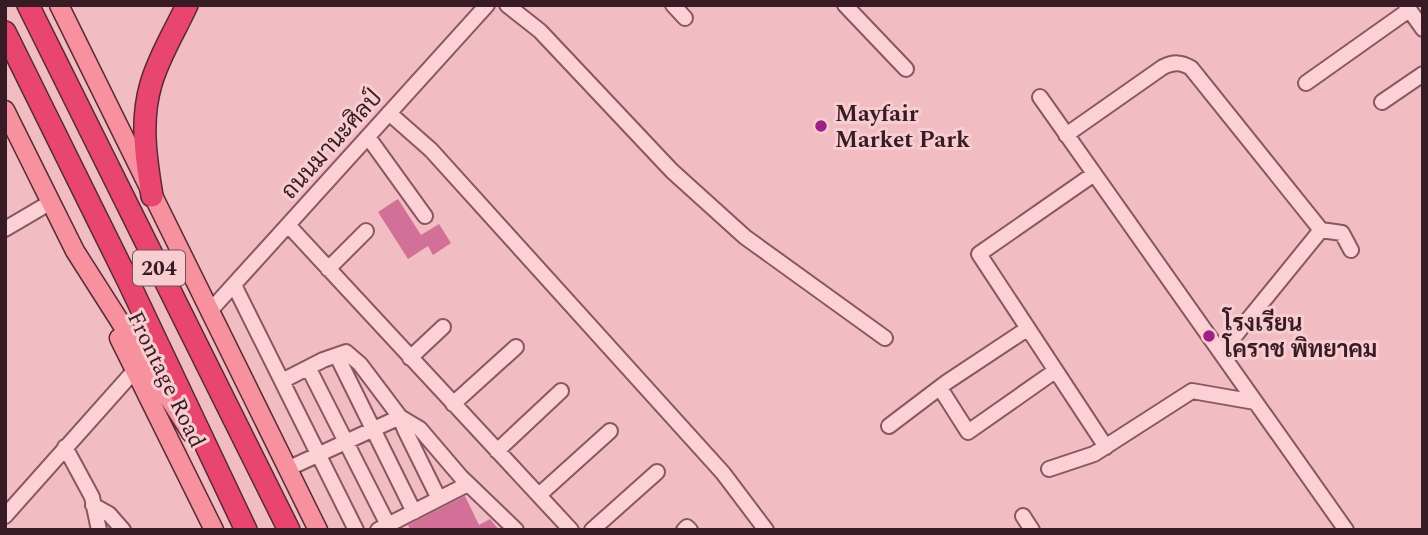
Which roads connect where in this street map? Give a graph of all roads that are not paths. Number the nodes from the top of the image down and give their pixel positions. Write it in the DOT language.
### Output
graph roads {
  1 [pos="28,5"];
  2 [pos="60,5"];
  3 [pos="187,5"];
  4 [pos="487,5"];
  5 [pos="507,5"];
  6 [pos="673,5"];
  7 [pos="845,5"];
  8 [pos="1408,7"];
  9 [pos="685,18"];
  10 [pos="1423,29"];
  11 [pos="5,32"];
  12 [pos="906,69"];
  13 [pos="1423,74"];
  14 [pos="1306,83"];
  15 [pos="1040,97"];
  16 [pos="1382,102"];
  17 [pos="5,110"];
  18 [pos="389,113"];
  19 [pos="1066,135"];
  20 [pos="368,137"];
  21 [pos="1094,174"];
  22 [pos="152,196"];
  23 [pos="51,202"];
  24 [pos="425,216"];
  25 [pos="289,226"];
  26 [pos="5,229"];
  27 [pos="1321,230"];
  28 [pos="366,231"];
  29 [pos="1351,250"];
  30 [pos="75,251"];
  31 [pos="328,270"];
  32 [pos="234,285"];
  33 [pos="209,312"];
  34 [pos="443,327"];
  35 [pos="1027,328"];
  36 [pos="885,338"];
  37 [pos="516,347"];
  38 [pos="1221,354"];
  39 [pos="337,356"];
  40 [pos="410,358"];
  41 [pos="309,369"];
  42 [pos="135,370"];
  43 [pos="1055,371"];
  44 [pos="282,382"];
  45 [pos="1241,382"];
  46 [pos="940,388"];
  47 [pos="561,391"];
  48 [pos="1217,394"];
  49 [pos="1255,402"];
  50 [pos="453,404"];
  51 [pos="400,417"];
  52 [pos="889,426"];
  53 [pos="374,428"];
  54 [pos="610,431"];
  55 [pos="346,441"];
  56 [pos="1106,446"];
  57 [pos="65,447"];
  58 [pos="497,451"];
  59 [pos="319,454"];
  60 [pos="287,469"];
  61 [pos="1049,469"];
  62 [pos="657,472"];
  63 [pos="220,477"];
  64 [pos="468,484"];
  65 [pos="539,495"];
  66 [pos="439,499"];
  67 [pos="93,505"];
  68 [pos="414,512"];
  69 [pos="5,516"];
  70 [pos="1023,516"];
  71 [pos="383,527"];
  72 [pos="99,530"];
  73 [pos="123,530"];
  74 [pos="214,530"];
  75 [pos="246,530"];
  76 [pos="289,530"];
  77 [pos="318,530"];
  78 [pos="356,530"];
  79 [pos="516,530"];
  80 [pos="571,530"];
  81 [pos="593,530"];
  82 [pos="684,530"];
  83 [pos="690,530"];
  84 [pos="766,530"];
  85 [pos="1032,530"];
  86 [pos="1346,530"];
  1 -- 76 [label="highway, 204"];
  2 -- 22 [label="main road"];
  3 -- 22 [label="highway"];
  4 -- 18 [label="street, ถนนมานะศิลป์"];
  5 -- 36 [label="street"];
  6 -- 9 [label="street"];
  7 -- 12 [label="street"];
  8 -- 10 [label="street"];
  8 -- 14 [label="street"];
  11 -- 63 [label="highway, 204"];
  13 -- 16 [label="street"];
  15 -- 19 [label="street"];
  17 -- 23 [label="main road"];
  18 -- 20 [label="street, ถนนมานะศิลป์"];
  18 -- 84 [label="street"];
  19 -- 21 [label="street"];
  19 -- 27 [label="street"];
  20 -- 24 [label="street"];
  20 -- 25 [label="street, ถนนมานะศิลป์"];
  21 -- 35 [label="street"];
  21 -- 38 [label="street"];
  22 -- 33 [label="main road"];
  23 -- 26 [label="street"];
  23 -- 30 [label="main road"];
  25 -- 31 [label="street"];
  25 -- 32 [label="street, ถนนมานะศิลป์"];
  27 -- 29 [label="street"];
  27 -- 38 [label="street"];
  28 -- 31 [label="street"];
  30 -- 42 [label="main road, Frontage Road"];
  30 -- 63 [label="main road"];
  31 -- 40 [label="street"];
  32 -- 33 [label="street, ถนนมานะศิลป์"];
  32 -- 44 [label="street"];
  33 -- 60 [label="main road"];
  34 -- 40 [label="street"];
  35 -- 43 [label="street"];
  35 -- 46 [label="street"];
  37 -- 50 [label="street"];
  38 -- 45 [label="street"];
  39 -- 41 [label="street"];
  39 -- 51 [label="street"];
  39 -- 53 [label="street"];
  40 -- 50 [label="street"];
  41 -- 44 [label="street"];
  41 -- 55 [label="street"];
  42 -- 57 [label="street"];
  42 -- 74 [label="main road, Frontage Road"];
  43 -- 46 [label="street"];
  43 -- 56 [label="street"];
  44 -- 59 [label="street"];
  45 -- 48 [label="street"];
  45 -- 49 [label="street"];
  46 -- 52 [label="street"];
  47 -- 58 [label="street"];
  48 -- 49 [label="street"];
  48 -- 56 [label="street"];
  49 -- 86 [label="street"];
  50 -- 58 [label="street"];
  51 -- 53 [label="street"];
  51 -- 64 [label="street"];
  51 -- 66 [label="street"];
  53 -- 55 [label="street"];
  53 -- 68 [label="street"];
  54 -- 65 [label="street"];
  55 -- 59 [label="street"];
  55 -- 71 [label="street"];
  56 -- 61 [label="street"];
  57 -- 67 [label="street"];
  57 -- 69 [label="street"];
  58 -- 65 [label="street"];
  59 -- 60 [label="street"];
  59 -- 78 [label="street"];
  60 -- 77 [label="main road"];
  62 -- 81 [label="street"];
  63 -- 75 [label="highway, 204"];
  64 -- 66 [label="street"];
  64 -- 79 [label="street"];
  65 -- 80 [label="street"];
  66 -- 68 [label="street"];
  67 -- 72 [label="street"];
  67 -- 73 [label="street"];
  68 -- 71 [label="street"];
  70 -- 85 [label="street"];
  82 -- 83 [label="street"];
}
